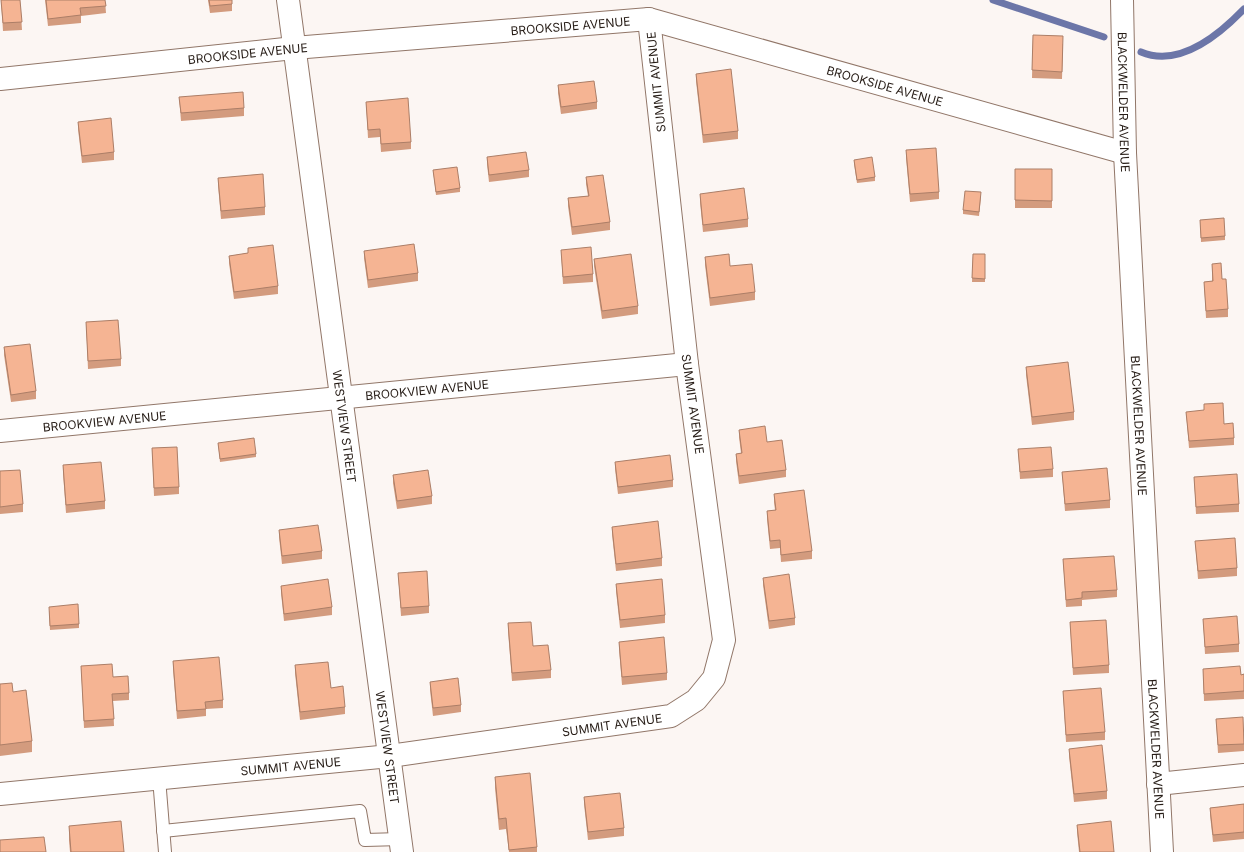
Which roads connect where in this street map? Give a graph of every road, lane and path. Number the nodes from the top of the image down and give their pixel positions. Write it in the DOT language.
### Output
graph roads {
  1 [pos="288,0"];
  2 [pos="1122,0"];
  3 [pos="649,19"];
  4 [pos="294,48"];
  5 [pos="0,78"];
  6 [pos="1125,153"];
  7 [pos="687,364"];
  8 [pos="342,398"];
  9 [pos="0,431"];
  10 [pos="390,756"];
  11 [pos="1244,775"];
  12 [pos="159,778"];
  13 [pos="1158,784"];
  14 [pos="0,794"];
  15 [pos="163,830"];
  16 [pos="401,845"];
  17 [pos="165,852"];
  18 [pos="1162,852"];
  1 -- 4 [label="street, WESTVIEW STREET"];
  2 -- 6 [label="street, BLACKWELDER AVENUE"];
  3 -- 4 [label="street, BROOKSIDE AVENUE"];
  3 -- 6 [label="street, BROOKSIDE AVENUE"];
  3 -- 7 [label="street, SUMMIT AVENUE"];
  4 -- 5 [label="street, BROOKSIDE AVENUE"];
  4 -- 8 [label="street, WESTVIEW STREET"];
  6 -- 13 [label="street, BLACKWELDER AVENUE"];
  7 -- 8 [label="street, BROOKVIEW AVENUE"];
  7 -- 10 [label="street, SUMMIT AVENUE"];
  8 -- 9 [label="street, BROOKVIEW AVENUE"];
  8 -- 10 [label="street, WESTVIEW STREET"];
  10 -- 12 [label="street, SUMMIT AVENUE"];
  10 -- 16 [label="street, WESTVIEW STREET"];
  11 -- 13 [label="street"];
  12 -- 14 [label="street, SUMMIT AVENUE"];
  12 -- 15 [label="lane"];
  13 -- 18 [label="street, BLACKWELDER AVENUE"];
  15 -- 16 [label="lane"];
  15 -- 17 [label="lane"];
}
